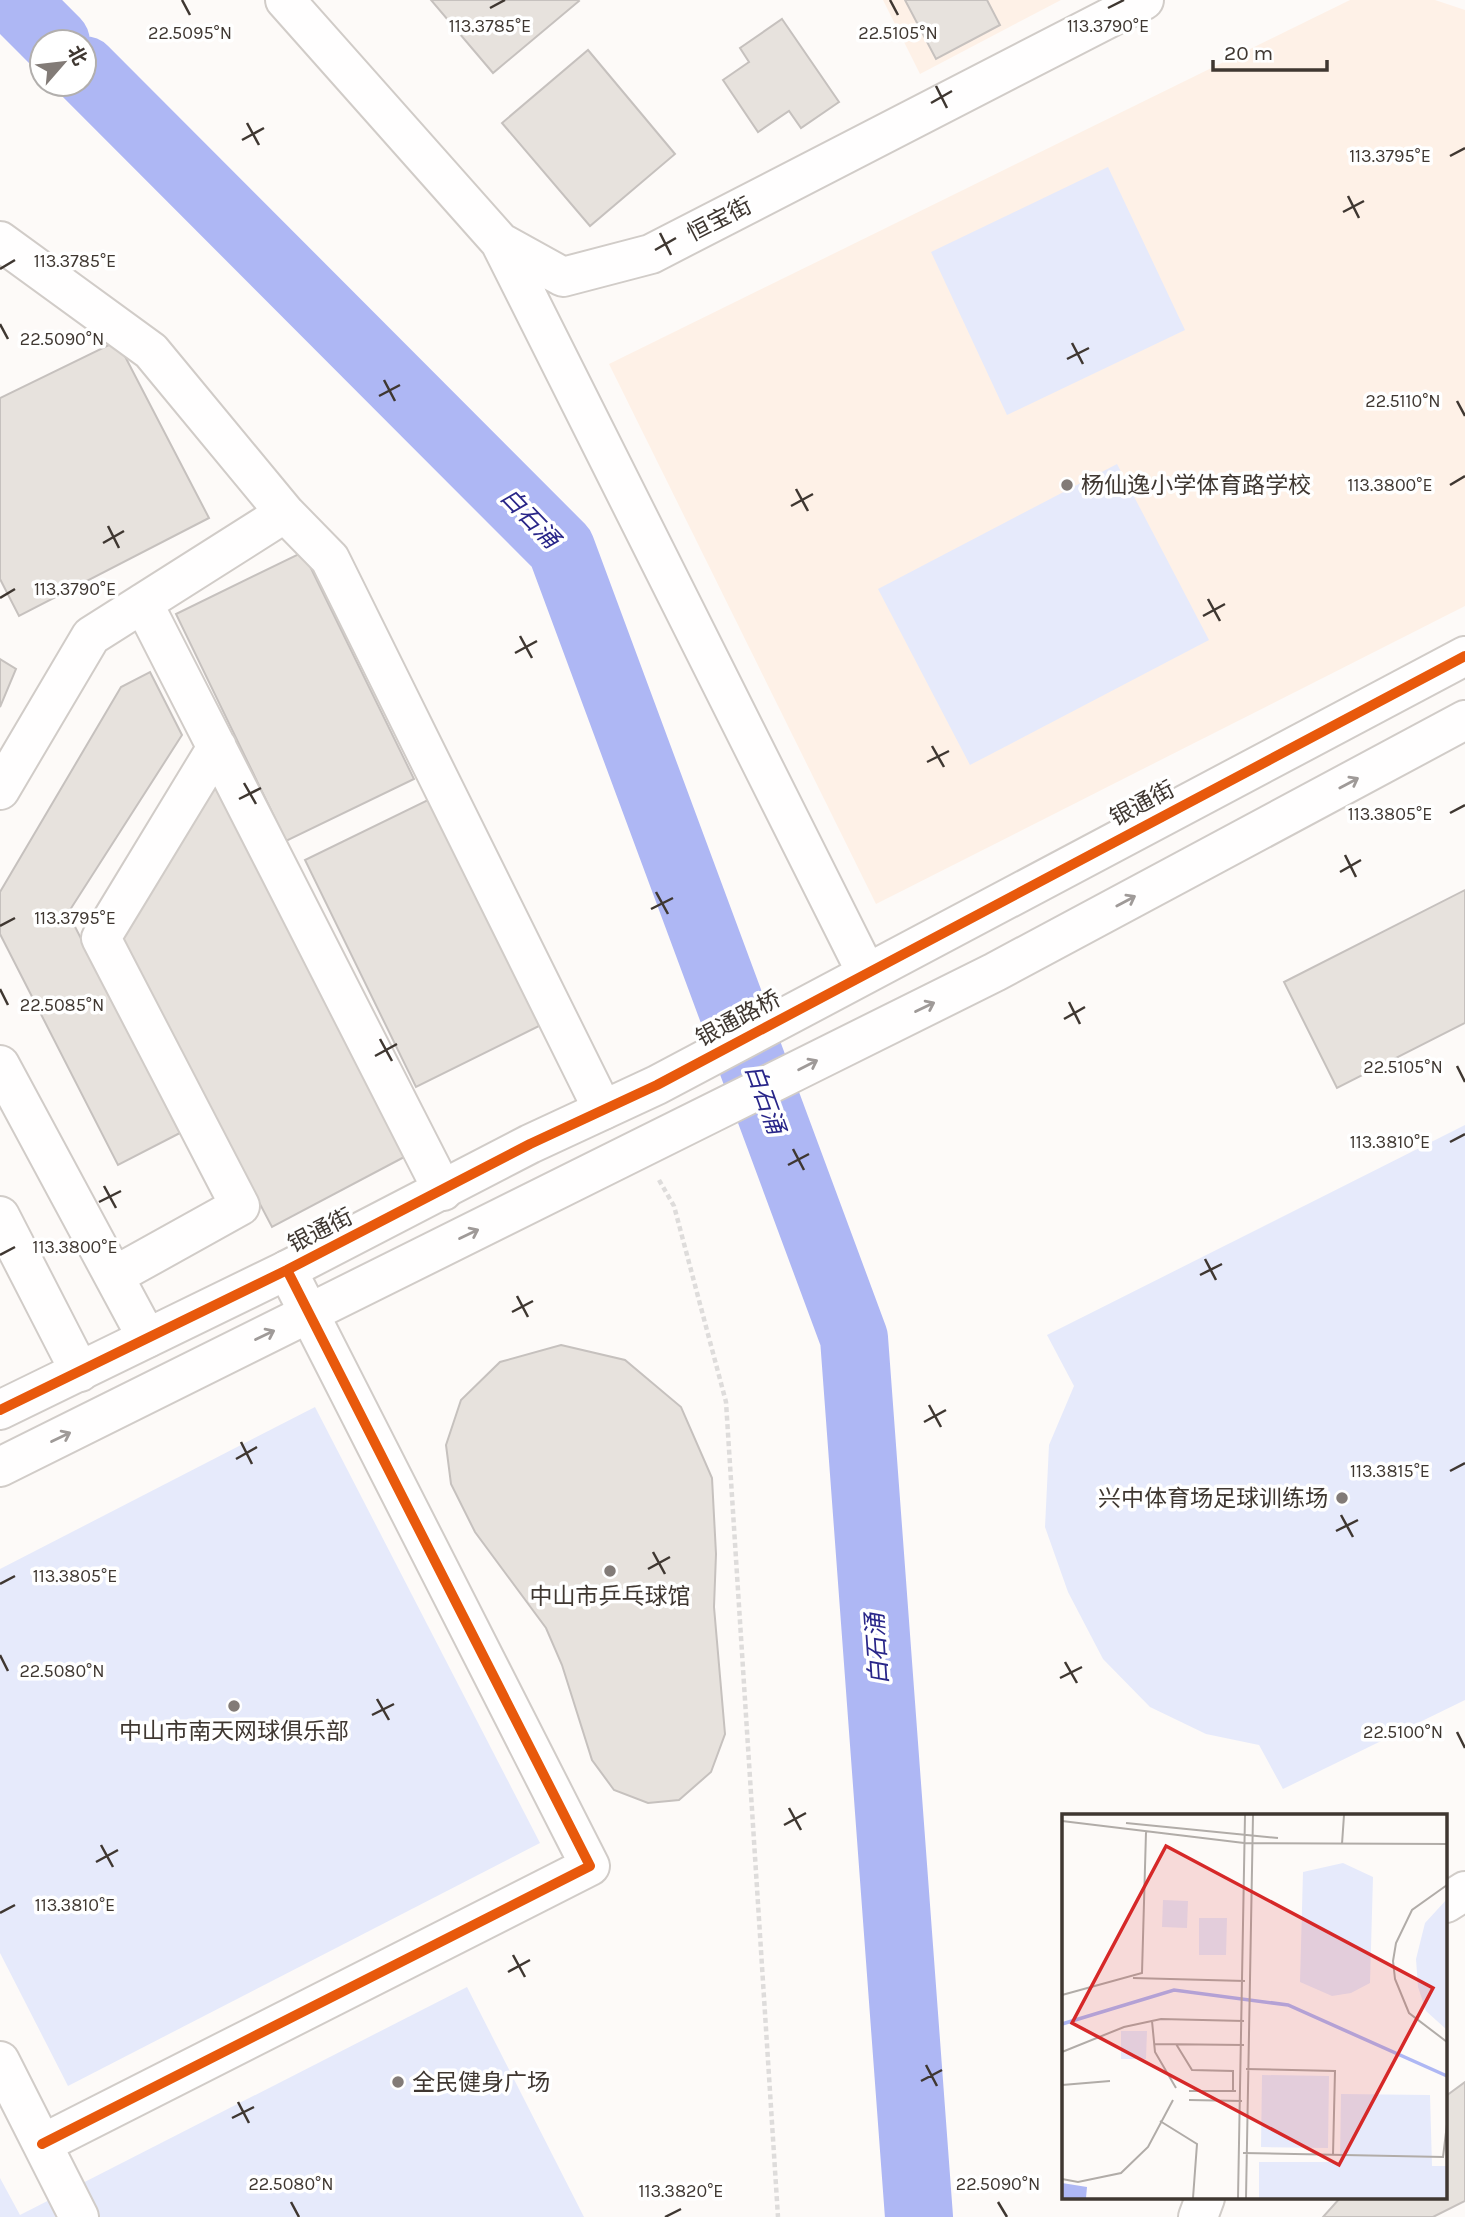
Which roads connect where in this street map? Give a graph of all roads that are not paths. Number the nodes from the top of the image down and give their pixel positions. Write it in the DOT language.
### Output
graph roads {
  1 [pos="285,0"];
  2 [pos="1144,0"];
  3 [pos="0,241"];
  4 [pos="500,242"];
  5 [pos="285,513"];
  6 [pos="144,603"];
  7 [pos="1465,656"];
  8 [pos="1465,720"];
  9 [pos="217,747"];
  10 [pos="0,790"];
  11 [pos="853,981"];
  12 [pos="0,1065"];
  13 [pos="657,1085"];
  14 [pos="603,1110"];
  15 [pos="443,1191"];
  16 [pos="0,1216"];
  17 [pos="287,1270"];
  18 [pos="114,1276"];
  19 [pos="309,1313"];
  20 [pos="147,1339"];
  21 [pos="80,1372"];
  22 [pos="0,1410"];
  23 [pos="0,1467"];
  24 [pos="1465,1891"];
  25 [pos="1448,1902"];
  26 [pos="0,2061"];
  27 [pos="42,2144"];
  28 [pos="1204,2200"];
  29 [pos="79,2217"];
  30 [pos="1198,2217"];
  1 -- 4 [label="street, 恒宝街"];
  2 -- 4 [label="street, 恒宝街"];
  3 -- 5 [label="street"];
  4 -- 11 [label="street"];
  5 -- 6 [label="street"];
  5 -- 14 [label="street"];
  6 -- 9 [label="street"];
  6 -- 10 [label="street"];
  7 -- 11 [label="street, 银通街"];
  19 -- 8 [label="street, one-way"];
  9 -- 15 [label="street"];
  9 -- 18 [label="street"];
  11 -- 13 [label="street, 银通路桥"];
  12 -- 18 [label="street"];
  13 -- 14 [label="street, 银通街"];
  14 -- 15 [label="street, 银通街"];
  15 -- 17 [label="street, 银通街"];
  16 -- 21 [label="street"];
  17 -- 19 [label="street"];
  17 -- 20 [label="street, 银通街"];
  18 -- 20 [label="street"];
  23 -- 19 [label="street, one-way"];
  19 -- 27 [label="street"];
  20 -- 21 [label="street, 银通街"];
  21 -- 22 [label="street, 银通街"];
  24 -- 25 [label="street"];
  26 -- 27 [label="street"];
  27 -- 29 [label="street"];
  28 -- 30 [label="street"];
}
